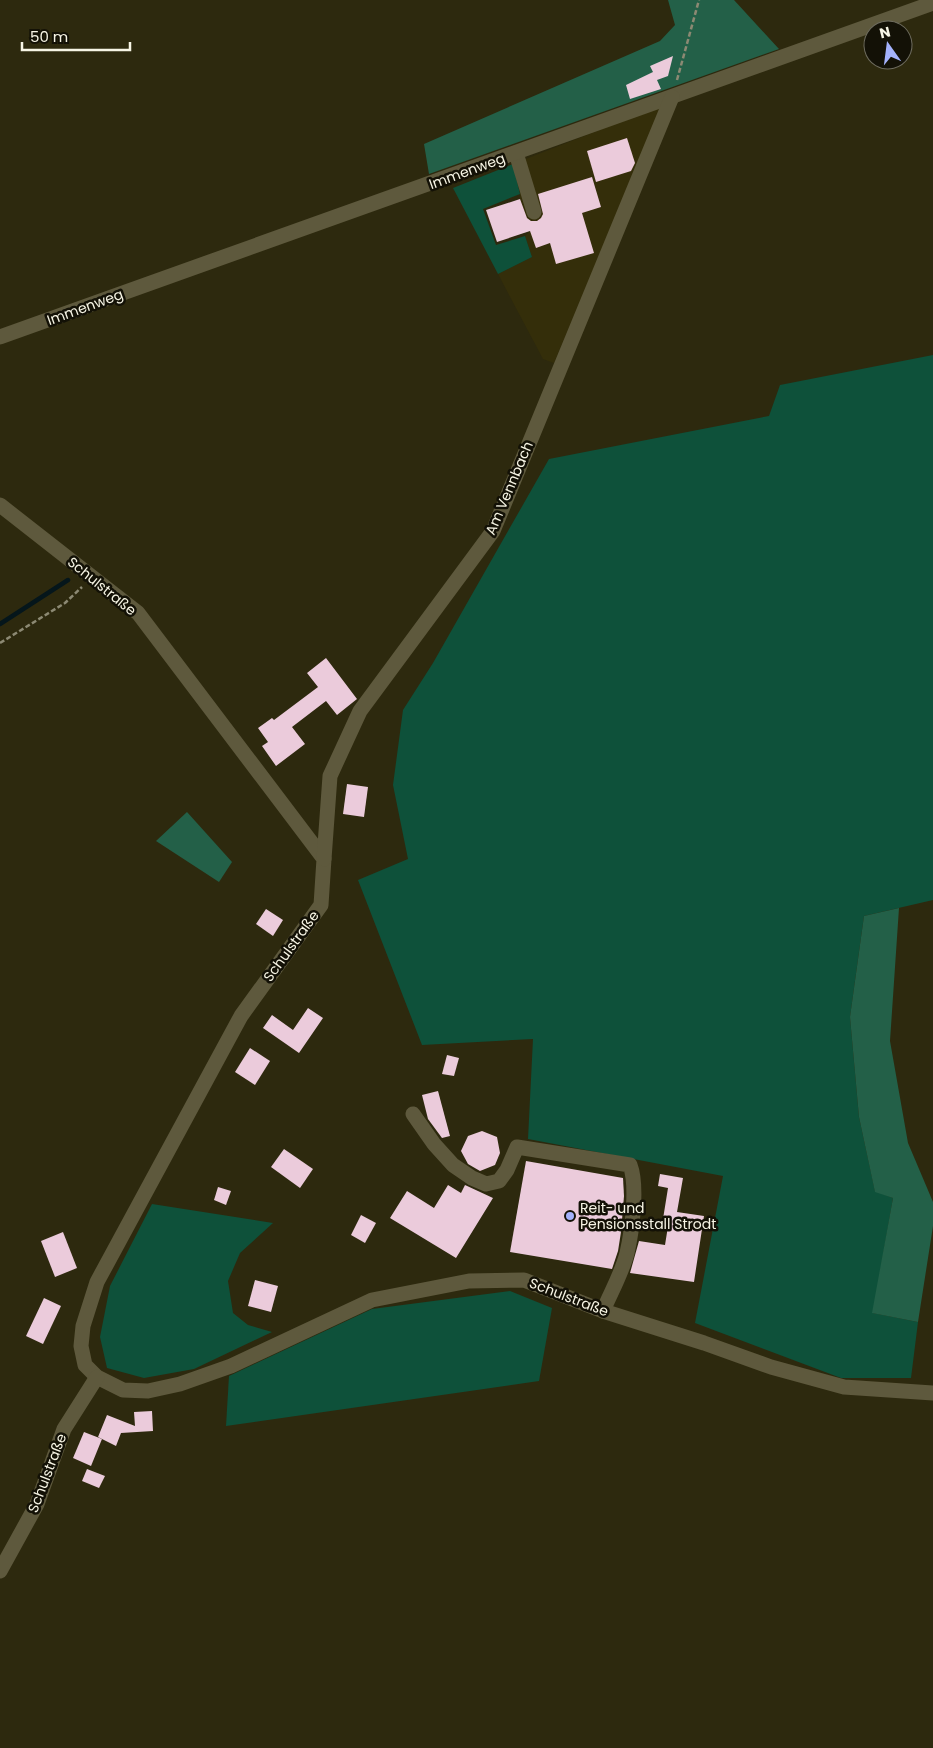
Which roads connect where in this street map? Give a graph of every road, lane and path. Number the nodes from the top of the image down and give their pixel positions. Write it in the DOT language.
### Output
graph roads {
  1 [pos="699,0"];
  2 [pos="933,4"];
  3 [pos="672,97"];
  4 [pos="516,153"];
  5 [pos="534,212"];
  6 [pos="0,337"];
  7 [pos="0,505"];
  8 [pos="93,577"];
  9 [pos="0,644"];
  10 [pos="324,859"];
  11 [pos="413,1114"];
  12 [pos="603,1311"];
  13 [pos="97,1377"];
  14 [pos="933,1393"];
  15 [pos="0,1571"];
  1 -- 3 [label="path"];
  2 -- 3 [label="street, Immenweg"];
  3 -- 4 [label="street, Immenweg"];
  3 -- 10 [label="street, Am Vennbach"];
  4 -- 5 [label="street"];
  4 -- 6 [label="street, Immenweg"];
  7 -- 8 [label="street, Schulstraße"];
  8 -- 9 [label="path"];
  8 -- 10 [label="street, Schulstraße"];
  10 -- 13 [label="street, Schulstraße"];
  11 -- 12 [label="street"];
  12 -- 13 [label="street, Schulstraße"];
  12 -- 14 [label="street, Schulstraße"];
  13 -- 15 [label="street, Schulstraße"];
}
